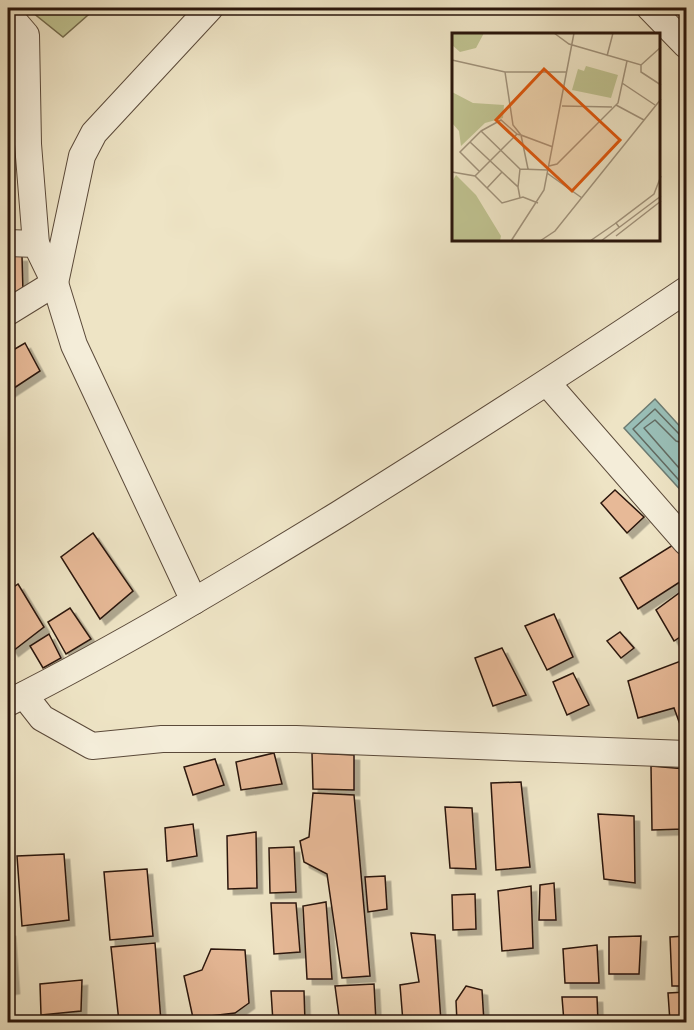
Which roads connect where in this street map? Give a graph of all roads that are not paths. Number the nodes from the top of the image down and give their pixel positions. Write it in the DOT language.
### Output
graph roads {
  1 [pos="210,8"];
  2 [pos="650,8"];
  3 [pos="8,14"];
  4 [pos="687,45"];
  5 [pos="8,243"];
  6 [pos="36,244"];
  7 [pos="55,283"];
  8 [pos="687,290"];
  9 [pos="8,312"];
  10 [pos="548,384"];
  11 [pos="687,542"];
  12 [pos="194,601"];
  13 [pos="16,699"];
  14 [pos="687,754"];
  1 -- 7 [label="street"];
  2 -- 4 [label="street"];
  3 -- 6 [label="street"];
  5 -- 6 [label="street"];
  6 -- 7 [label="street"];
  7 -- 9 [label="street"];
  7 -- 12 [label="street"];
  8 -- 10 [label="street"];
  10 -- 11 [label="street"];
  10 -- 12 [label="street"];
  12 -- 13 [label="street"];
  13 -- 14 [label="street"];
}
